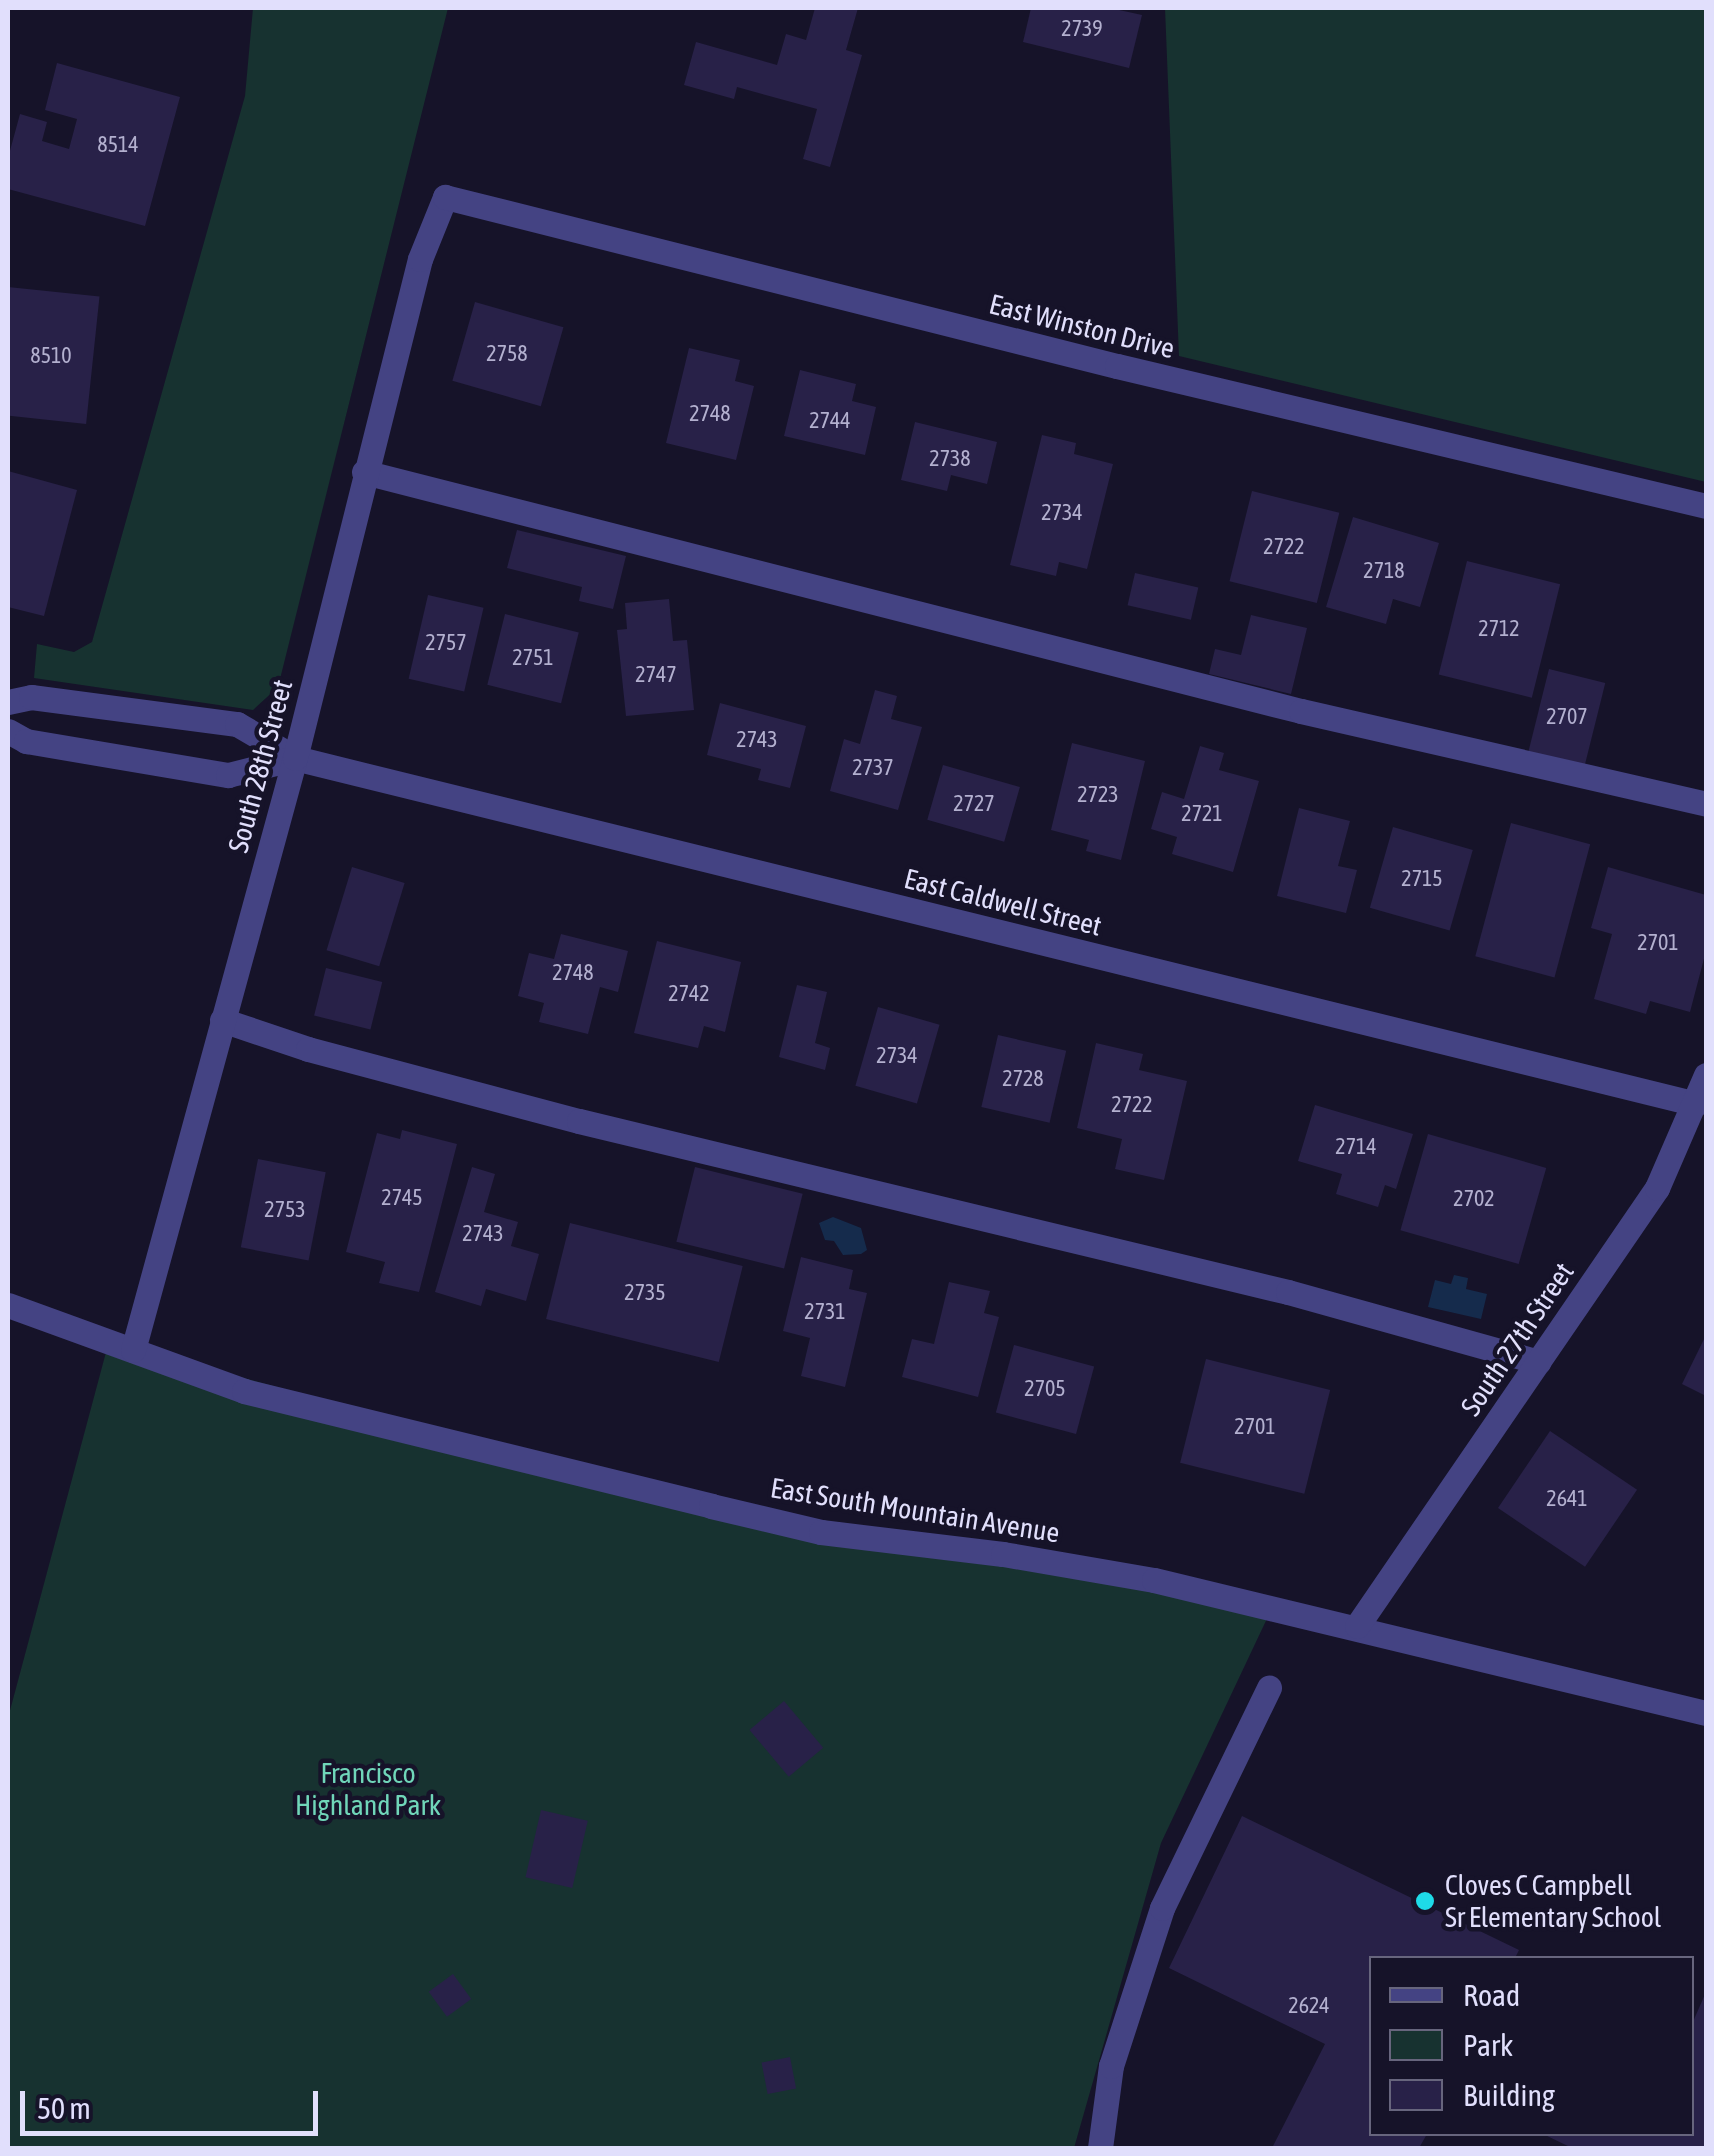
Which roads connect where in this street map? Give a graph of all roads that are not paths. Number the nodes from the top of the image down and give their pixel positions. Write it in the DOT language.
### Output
graph roads {
  1 [pos="445,197"];
  2 [pos="364,472"];
  3 [pos="1706,506"];
  4 [pos="8,702"];
  5 [pos="77,703"];
  6 [pos="8,731"];
  7 [pos="70,748"];
  8 [pos="295,758"];
  9 [pos="1706,804"];
  10 [pos="222,1020"];
  11 [pos="1706,1075"];
  12 [pos="1696,1104"];
  13 [pos="8,1305"];
  14 [pos="133,1350"];
  15 [pos="1538,1362"];
  16 [pos="1358,1626"];
  17 [pos="1269,1688"];
  18 [pos="1706,1714"];
  19 [pos="1100,2148"];
  1 -- 2 [label="street, South 28th Street"];
  1 -- 3 [label="street, East Winston Drive"];
  2 -- 8 [label="street, South 28th Street"];
  2 -- 9 [label="street"];
  4 -- 5 [label="street, East Caldwell Street"];
  5 -- 7 [label="street"];
  5 -- 8 [label="street, East Caldwell Street"];
  6 -- 7 [label="street, East Caldwell Street"];
  7 -- 8 [label="street, East Caldwell Street"];
  8 -- 10 [label="street, South 28th Street"];
  8 -- 12 [label="street, East Caldwell Street"];
  10 -- 14 [label="street, South 28th Street"];
  10 -- 15 [label="street"];
  11 -- 12 [label="street, South 27th Street"];
  12 -- 15 [label="street, South 27th Street"];
  13 -- 14 [label="street, East South Mountain Avenue"];
  14 -- 16 [label="street, East South Mountain Avenue"];
  15 -- 16 [label="street, South 27th Street"];
  16 -- 18 [label="street, East South Mountain Avenue"];
  17 -- 19 [label="street"];
}
